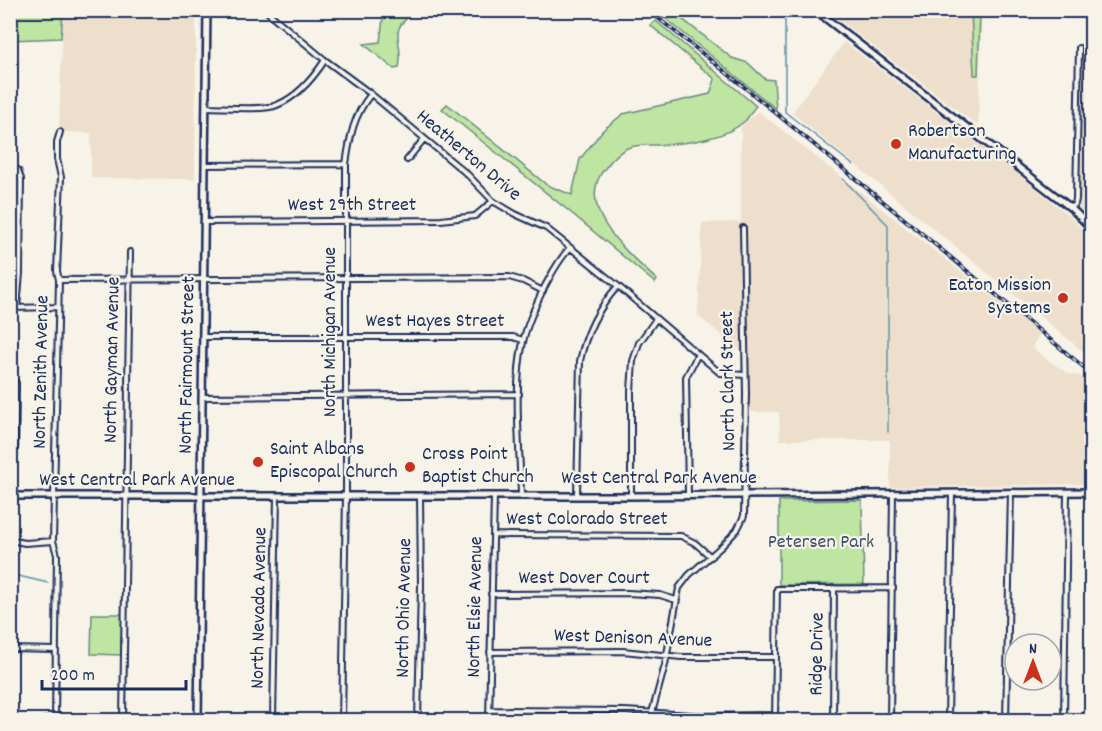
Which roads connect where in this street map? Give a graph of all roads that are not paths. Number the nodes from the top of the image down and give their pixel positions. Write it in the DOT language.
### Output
graph roads {
  1 [pos="207,10"];
  2 [pos="265,10"];
  3 [pos="815,10"];
  4 [pos="1079,48"];
  5 [pos="325,60"];
  6 [pos="371,94"];
  7 [pos="207,107"];
  8 [pos="60,132"];
  9 [pos="424,139"];
  10 [pos="407,160"];
  11 [pos="346,164"];
  12 [pos="206,165"];
  13 [pos="10,167"];
  14 [pos="494,201"];
  15 [pos="1071,208"];
  16 [pos="346,220"];
  17 [pos="205,222"];
  18 [pos="743,228"];
  19 [pos="1092,229"];
  20 [pos="10,234"];
  21 [pos="20,234"];
  22 [pos="570,248"];
  23 [pos="130,252"];
  24 [pos="346,278"];
  25 [pos="59,280"];
  26 [pos="130,280"];
  27 [pos="204,280"];
  28 [pos="618,286"];
  29 [pos="543,291"];
  30 [pos="58,307"];
  31 [pos="10,308"];
  32 [pos="17,308"];
  33 [pos="656,319"];
  34 [pos="346,336"];
  35 [pos="203,338"];
  36 [pos="523,340"];
  37 [pos="698,354"];
  38 [pos="744,375"];
  39 [pos="10,376"];
  40 [pos="519,393"];
  41 [pos="346,395"];
  42 [pos="203,397"];
  43 [pos="10,451"];
  44 [pos="1011,492"];
  45 [pos="1067,492"];
  46 [pos="1092,492"];
  47 [pos="893,493"];
  48 [pos="952,493"];
  49 [pos="577,494"];
  50 [pos="688,494"];
  51 [pos="745,494"];
  52 [pos="420,495"];
  53 [pos="494,495"];
  54 [pos="521,495"];
  55 [pos="10,496"];
  56 [pos="55,496"];
  57 [pos="277,496"];
  58 [pos="346,496"];
  59 [pos="631,496"];
  60 [pos="126,497"];
  61 [pos="200,497"];
  62 [pos="493,535"];
  63 [pos="10,540"];
  64 [pos="53,541"];
  65 [pos="711,557"];
  66 [pos="834,588"];
  67 [pos="893,588"];
  68 [pos="491,594"];
  69 [pos="676,600"];
  70 [pos="10,649"];
  71 [pos="56,650"];
  72 [pos="490,652"];
  73 [pos="667,656"];
  74 [pos="776,657"];
  75 [pos="489,710"];
  76 [pos="652,713"];
  77 [pos="775,718"];
  78 [pos="45,720"];
  79 [pos="55,720"];
  80 [pos="123,720"];
  81 [pos="198,720"];
  82 [pos="273,720"];
  83 [pos="342,720"];
  84 [pos="418,720"];
  85 [pos="489,720"];
  86 [pos="650,720"];
  87 [pos="833,720"];
  88 [pos="890,720"];
  89 [pos="948,720"];
  90 [pos="1006,720"];
  91 [pos="1064,720"];
  1 -- 7 [label="street, North Fairmount Street"];
  2 -- 5 [label="street, Heatherton Drive"];
  3 -- 15 [label="street"];
  4 -- 15 [label="street"];
  5 -- 6 [label="street, Heatherton Drive"];
  5 -- 7 [label="street"];
  6 -- 9 [label="street, Heatherton Drive"];
  6 -- 11 [label="street, North Michigan Avenue"];
  7 -- 12 [label="street, North Fairmount Street"];
  8 -- 25 [label="street, North Zenith Avenue"];
  9 -- 10 [label="street"];
  9 -- 14 [label="street, Heatherton Drive"];
  11 -- 12 [label="street"];
  11 -- 16 [label="street, North Michigan Avenue"];
  12 -- 17 [label="street, North Fairmount Street"];
  13 -- 21 [label="street"];
  14 -- 16 [label="street, West 29th Street"];
  14 -- 22 [label="street, Heatherton Drive"];
  15 -- 19 [label="street"];
  16 -- 17 [label="street, West 29th Street"];
  16 -- 24 [label="street, North Michigan Avenue"];
  17 -- 27 [label="street, North Fairmount Street"];
  18 -- 38 [label="street, North Clark Street"];
  20 -- 21 [label="street"];
  21 -- 32 [label="street"];
  22 -- 28 [label="street, Heatherton Drive"];
  22 -- 29 [label="street"];
  23 -- 26 [label="street, North Gayman Avenue"];
  24 -- 27 [label="street"];
  24 -- 29 [label="street"];
  24 -- 34 [label="street, North Michigan Avenue"];
  25 -- 26 [label="street"];
  25 -- 30 [label="street, North Zenith Avenue"];
  26 -- 27 [label="street"];
  26 -- 60 [label="street, North Gayman Avenue"];
  27 -- 35 [label="street, North Fairmount Street"];
  28 -- 33 [label="street, Heatherton Drive"];
  28 -- 49 [label="street"];
  29 -- 36 [label="street"];
  30 -- 32 [label="street"];
  30 -- 56 [label="street, North Zenith Avenue"];
  31 -- 32 [label="street"];
  33 -- 37 [label="street, Heatherton Drive"];
  33 -- 59 [label="street"];
  34 -- 35 [label="street, West Hayes Street"];
  34 -- 36 [label="street, West Hayes Street"];
  34 -- 41 [label="street, North Michigan Avenue"];
  35 -- 42 [label="street, North Fairmount Street"];
  36 -- 40 [label="street"];
  37 -- 38 [label="street, Heatherton Drive"];
  37 -- 50 [label="street"];
  38 -- 51 [label="street, North Clark Street"];
  39 -- 43 [label="street"];
  40 -- 41 [label="street"];
  40 -- 54 [label="street"];
  41 -- 42 [label="street"];
  41 -- 58 [label="street, North Michigan Avenue"];
  42 -- 61 [label="street, North Fairmount Street"];
  44 -- 45 [label="street, West Central Park Avenue"];
  44 -- 48 [label="street, West Central Park Avenue"];
  44 -- 90 [label="street"];
  45 -- 46 [label="street, West Central Park Avenue"];
  45 -- 91 [label="street"];
  47 -- 48 [label="street, West Central Park Avenue"];
  47 -- 51 [label="street, West Central Park Avenue"];
  47 -- 67 [label="street"];
  48 -- 89 [label="street"];
  49 -- 54 [label="street, West Central Park Avenue"];
  49 -- 59 [label="street, West Central Park Avenue"];
  50 -- 51 [label="street, West Central Park Avenue"];
  50 -- 59 [label="street, West Central Park Avenue"];
  51 -- 65 [label="street, North Clark Street"];
  52 -- 53 [label="street, West Central Park Avenue"];
  52 -- 58 [label="street, West Central Park Avenue"];
  52 -- 84 [label="street, North Ohio Avenue"];
  53 -- 54 [label="street, West Central Park Avenue"];
  53 -- 62 [label="street, North Elsie Avenue"];
  55 -- 56 [label="street, West Central Park Avenue"];
  56 -- 60 [label="street, West Central Park Avenue"];
  56 -- 64 [label="street, North Zenith Avenue"];
  57 -- 58 [label="street, West Central Park Avenue"];
  57 -- 61 [label="street, West Central Park Avenue"];
  57 -- 82 [label="street, North Nevada Avenue"];
  58 -- 83 [label="street, North Michigan Avenue"];
  60 -- 61 [label="street, West Central Park Avenue"];
  60 -- 80 [label="street, North Gayman Avenue"];
  61 -- 81 [label="street, North Fairmount Street"];
  62 -- 65 [label="street, West Colorado Street"];
  62 -- 68 [label="street, North Elsie Avenue"];
  63 -- 64 [label="street"];
  64 -- 71 [label="street, North Zenith Avenue"];
  65 -- 69 [label="street, North Clark Street"];
  66 -- 67 [label="street"];
  66 -- 74 [label="street"];
  66 -- 87 [label="street, Ridge Drive"];
  67 -- 88 [label="street"];
  68 -- 69 [label="street, West Dover Court"];
  68 -- 72 [label="street, North Elsie Avenue"];
  69 -- 73 [label="street, North Clark Street"];
  70 -- 71 [label="street"];
  71 -- 79 [label="street, North Zenith Avenue"];
  72 -- 73 [label="street, West Denison Avenue"];
  72 -- 75 [label="street, North Elsie Avenue"];
  73 -- 74 [label="street, West Denison Avenue"];
  73 -- 76 [label="street, North Clark Street"];
  74 -- 77 [label="street"];
  75 -- 76 [label="street"];
  75 -- 85 [label="street, North Elsie Avenue"];
  76 -- 77 [label="street"];
  76 -- 86 [label="street, North Clark Street"];
  78 -- 79 [label="street"];
}
